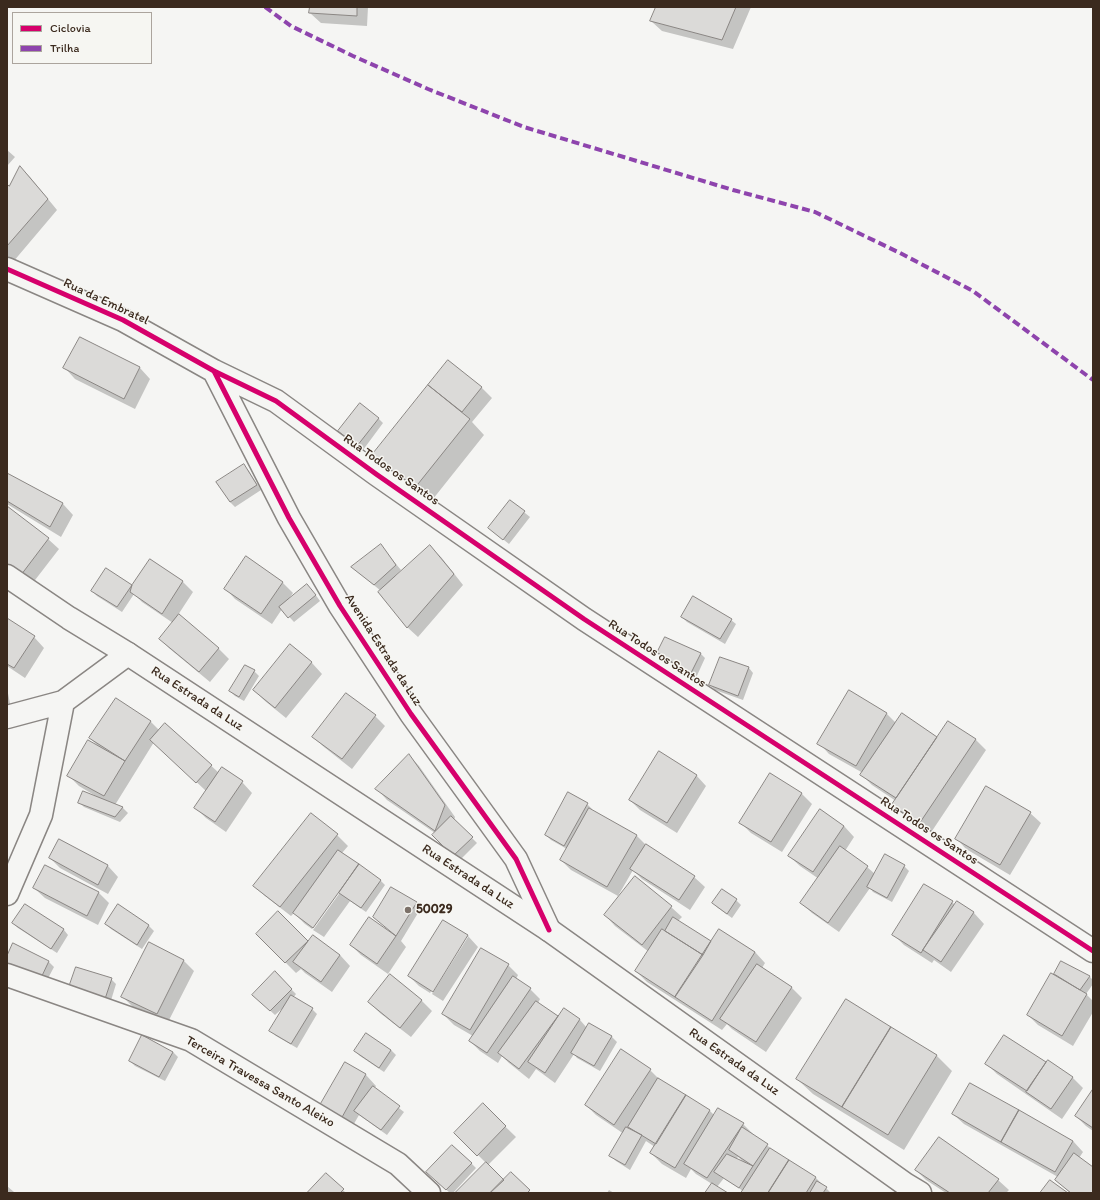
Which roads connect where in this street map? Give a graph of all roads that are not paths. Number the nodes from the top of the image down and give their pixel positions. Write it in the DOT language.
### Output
graph roads {
  1 [pos="7,269"];
  2 [pos="214,371"];
  3 [pos="7,576"];
  4 [pos="128,654"];
  5 [pos="63,702"];
  6 [pos="7,717"];
  7 [pos="7,894"];
  8 [pos="549,930"];
  9 [pos="1093,950"];
  10 [pos="7,975"];
  11 [pos="907,1190"];
  12 [pos="429,1193"];
  1 -- 2 [label="street, Rua da Embratel"];
  2 -- 8 [label="street, Avenida Estrada da Luz"];
  2 -- 9 [label="street, Rua Todos os Santos"];
  3 -- 4 [label="street, Rua Estrada da Luz"];
  4 -- 5 [label="street"];
  4 -- 8 [label="street, Rua Estrada da Luz"];
  5 -- 6 [label="street"];
  5 -- 7 [label="street"];
  8 -- 11 [label="street, Rua Estrada da Luz"];
  10 -- 12 [label="street, Terceira Travessa Santo Aleixo"];
}
